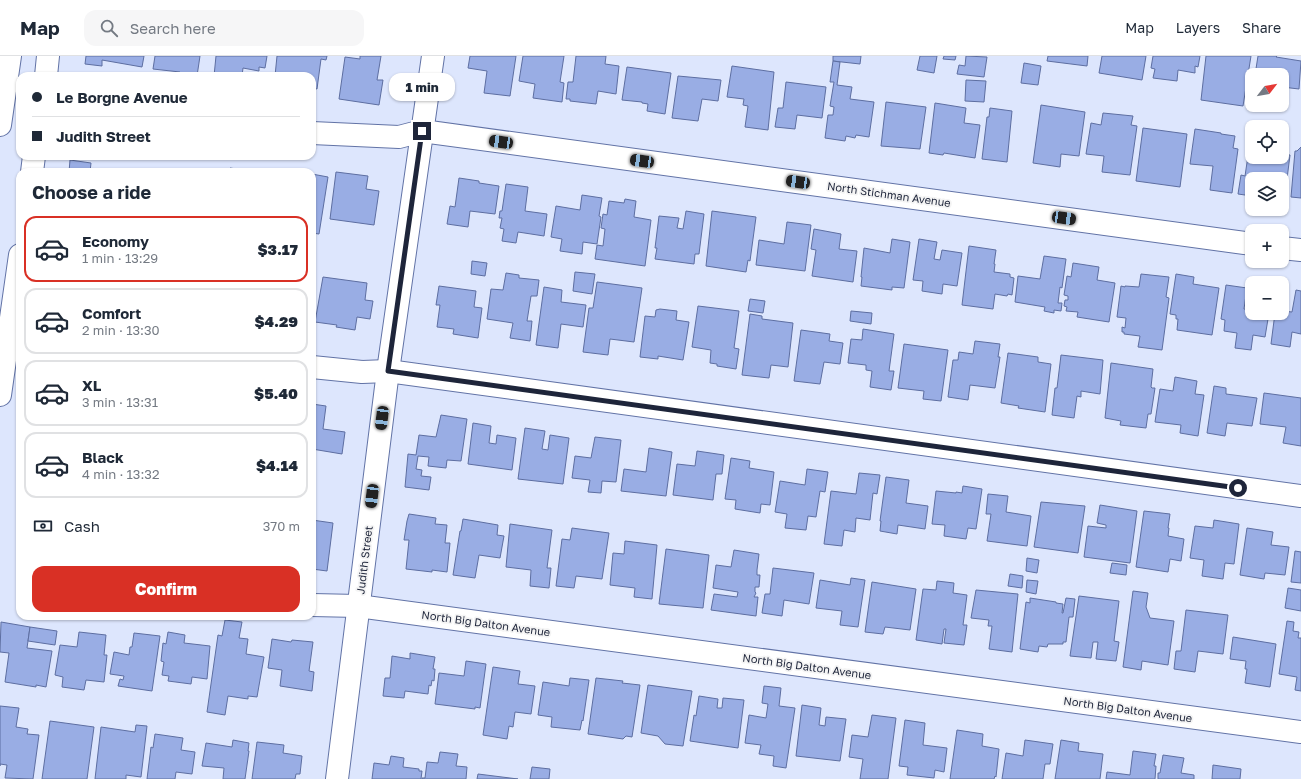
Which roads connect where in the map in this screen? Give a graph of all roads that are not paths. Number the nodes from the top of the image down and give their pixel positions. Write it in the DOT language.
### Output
graph roads {
  1 [pos="10,56"];
  2 [pos="48,56"];
  3 [pos="434,56"];
  4 [pos="46,72"];
  5 [pos="0,125"];
  6 [pos="422,131"];
  7 [pos="316,133"];
  8 [pos="1245,243"];
  9 [pos="1289,249"];
  10 [pos="1301,250"];
  11 [pos="16,283"];
  12 [pos="316,367"];
  13 [pos="388,371"];
  14 [pos="0,395"];
  15 [pos="1301,496"];
  16 [pos="316,605"];
  17 [pos="358,606"];
  18 [pos="1301,732"];
  19 [pos="336,779"];
  1 -- 5 [label="street"];
  2 -- 4 [label="street"];
  3 -- 6 [label="street, Judith Street"];
  6 -- 7 [label="street, North Stichman Avenue"];
  6 -- 8 [label="street, North Stichman Avenue"];
  6 -- 13 [label="street, Judith Street"];
  9 -- 10 [label="street"];
  11 -- 14 [label="street"];
  12 -- 13 [label="street"];
  13 -- 15 [label="street"];
  13 -- 17 [label="street, Judith Street"];
  16 -- 17 [label="street, North Big Dalton Avenue"];
  17 -- 18 [label="street, North Big Dalton Avenue"];
  17 -- 19 [label="street, Judith Street"];
}
